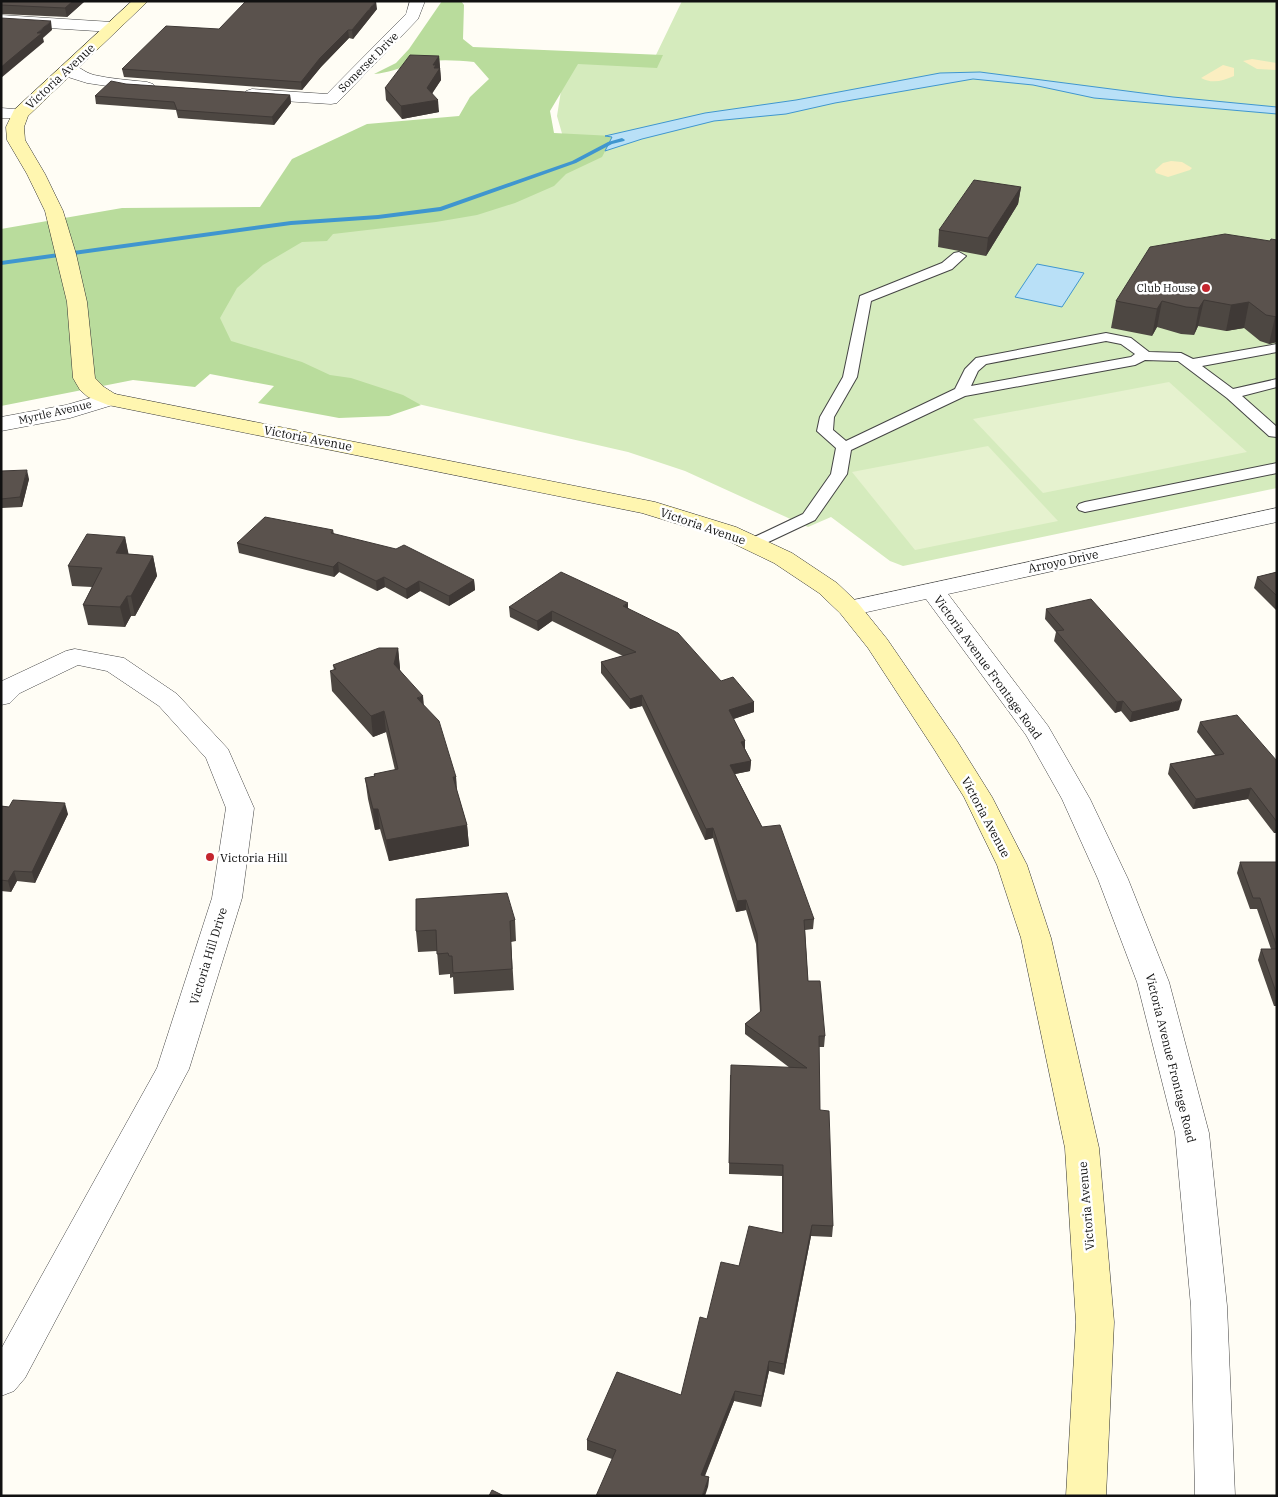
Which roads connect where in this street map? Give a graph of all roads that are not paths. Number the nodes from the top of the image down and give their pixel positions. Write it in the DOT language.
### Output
graph roads {
  1 [pos="141,1"];
  2 [pos="418,1"];
  3 [pos="1,20"];
  4 [pos="112,27"];
  5 [pos="69,68"];
  6 [pos="166,88"];
  7 [pos="234,92"];
  8 [pos="1,113"];
  9 [pos="20,114"];
  10 [pos="959,256"];
  11 [pos="1277,348"];
  12 [pos="1142,356"];
  13 [pos="1190,364"];
  14 [pos="1277,383"];
  15 [pos="961,392"];
  16 [pos="1232,395"];
  17 [pos="108,399"];
  18 [pos="1,424"];
  19 [pos="1276,434"];
  20 [pos="844,447"];
  21 [pos="1277,468"];
  22 [pos="1085,508"];
  23 [pos="1277,515"];
  24 [pos="754,544"];
  25 [pos="931,589"];
  26 [pos="849,608"];
  27 [pos="1,697"];
  28 [pos="1,1378"];
  29 [pos="1086,1496"];
  30 [pos="1215,1496"];
  1 -- 4 [label="street, Victoria Avenue"];
  2 -- 7 [label="street, Somerset Drive"];
  3 -- 4 [label="street"];
  4 -- 5 [label="street, Victoria Avenue"];
  5 -- 6 [label="street"];
  5 -- 9 [label="street, Victoria Avenue"];
  8 -- 9 [label="street"];
  9 -- 17 [label="street, Victoria Avenue"];
  10 -- 20 [label="lane"];
  11 -- 13 [label="lane"];
  12 -- 13 [label="lane"];
  12 -- 15 [label="lane"];
  12 -- 15 [label="lane"];
  13 -- 16 [label="lane"];
  14 -- 16 [label="lane"];
  15 -- 20 [label="lane"];
  16 -- 19 [label="lane"];
  17 -- 18 [label="street, Myrtle Avenue"];
  17 -- 24 [label="street, Victoria Avenue"];
  20 -- 24 [label="lane"];
  21 -- 22 [label="lane"];
  23 -- 25 [label="street, Arroyo Drive"];
  24 -- 26 [label="street, Victoria Avenue"];
  25 -- 26 [label="street, Arroyo Drive"];
  25 -- 30 [label="street, Victoria Avenue Frontage Road"];
  26 -- 29 [label="street, Victoria Avenue"];
  27 -- 28 [label="street, Victoria Hill Drive"];
}
